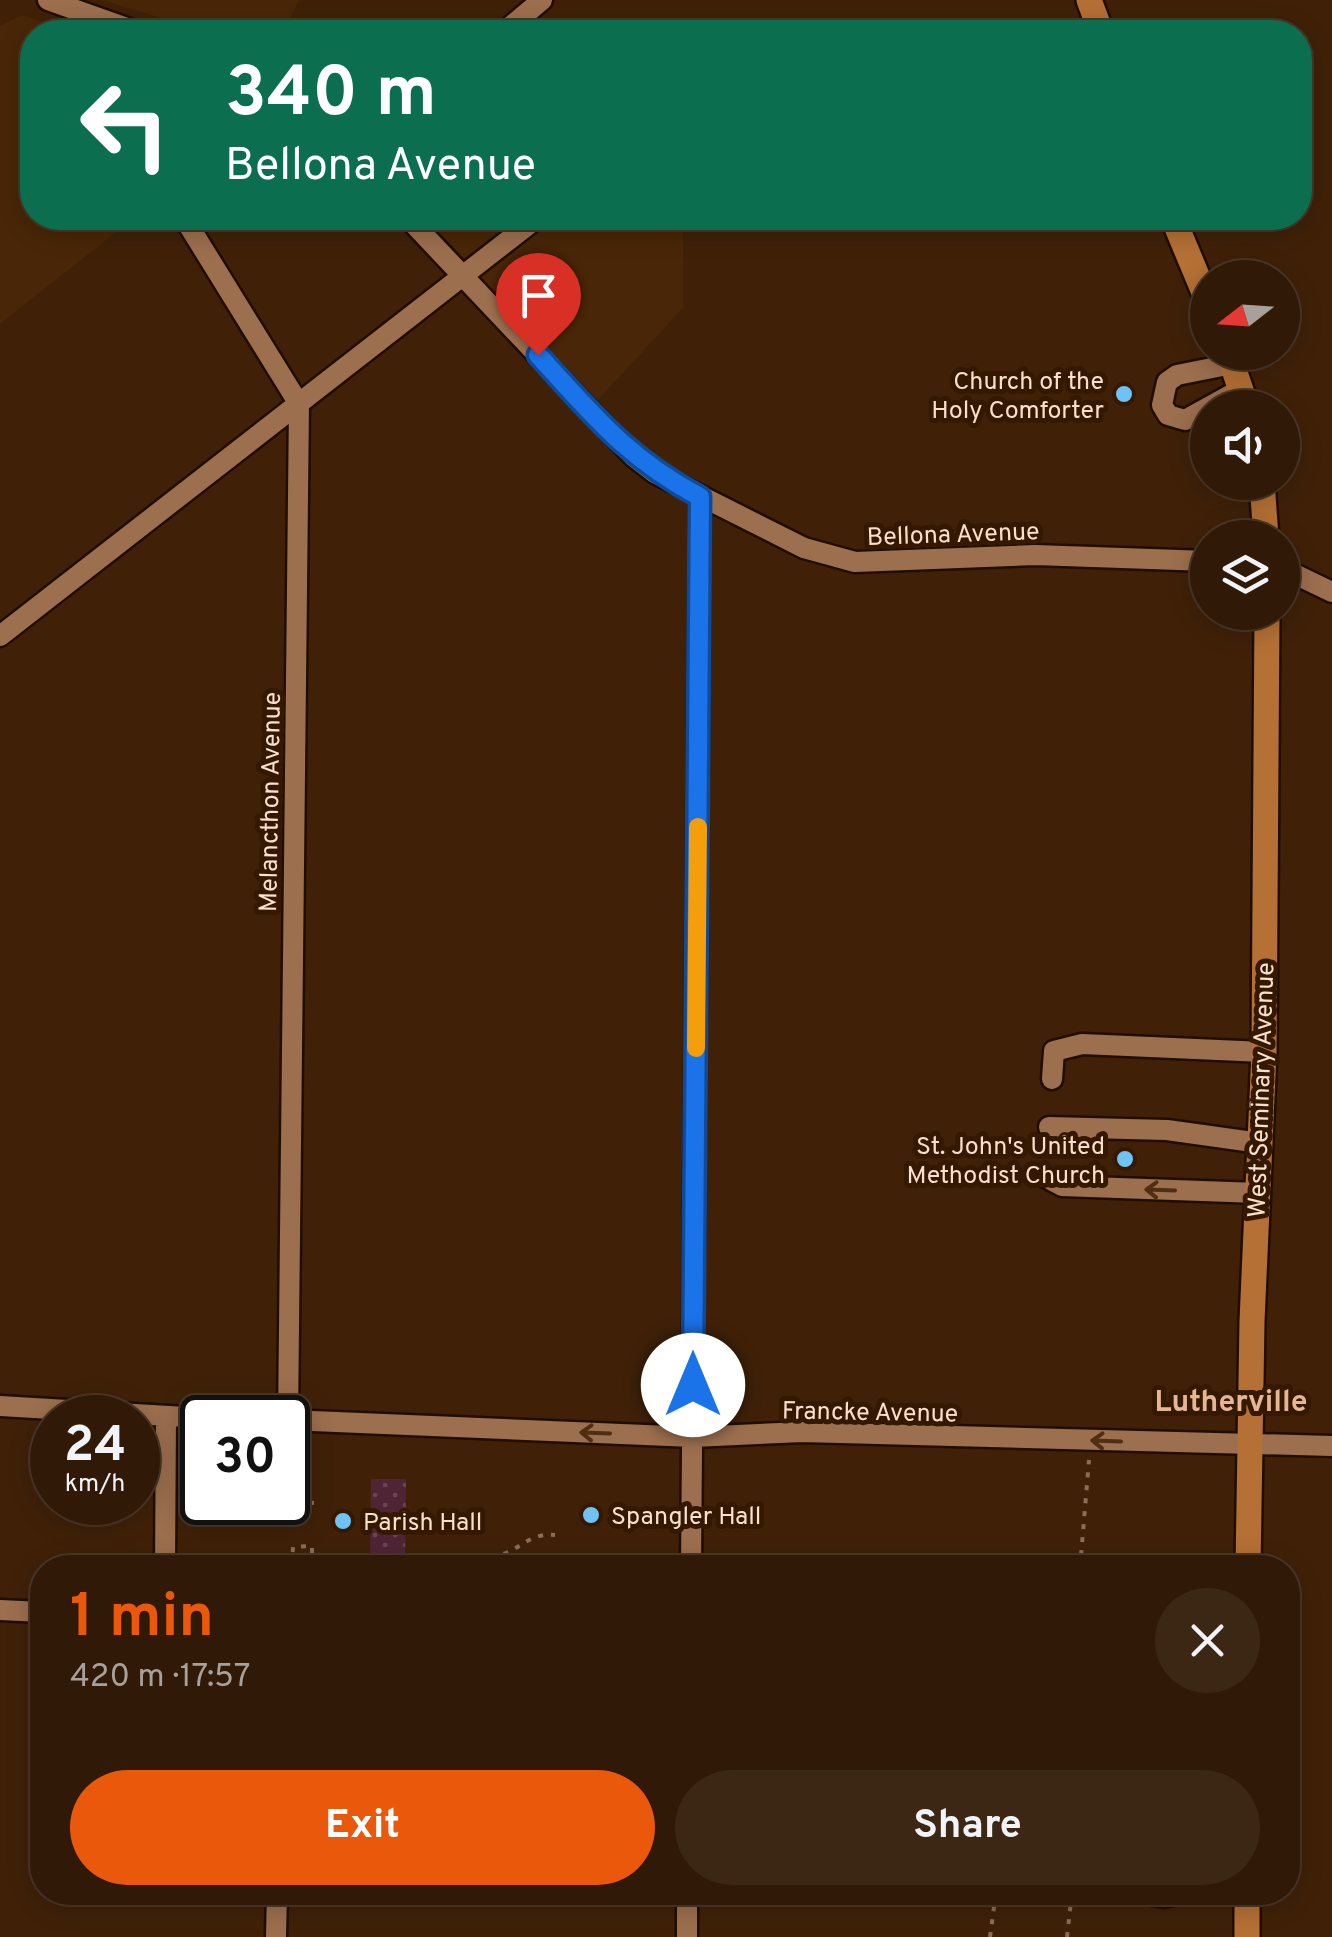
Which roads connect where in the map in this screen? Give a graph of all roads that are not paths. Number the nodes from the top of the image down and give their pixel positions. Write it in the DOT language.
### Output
graph roads {
  1 [pos="48,0"];
  2 [pos="542,0"];
  3 [pos="104,20"];
  4 [pos="518,20"];
  5 [pos="191,230"];
  6 [pos="420,230"];
  7 [pos="522,230"];
  8 [pos="1178,230"];
  9 [pos="1190,260"];
  10 [pos="465,277"];
  11 [pos="1195,370"];
  12 [pos="299,404"];
  13 [pos="1190,418"];
  14 [pos="700,497"];
  15 [pos="1190,559"];
  16 [pos="1300,577"];
  17 [pos="1332,592"];
  18 [pos="1267,630"];
  19 [pos="0,636"];
  20 [pos="1264,1052"];
  21 [pos="1052,1078"];
  22 [pos="1049,1128"];
  23 [pos="1260,1143"];
  24 [pos="1047,1178"];
  25 [pos="1258,1193"];
  26 [pos="288,1395"];
  27 [pos="0,1406"];
  28 [pos="166,1418"];
  29 [pos="180,1418"];
  30 [pos="310,1421"];
  31 [pos="693,1437"];
  32 [pos="1249,1445"];
  33 [pos="1332,1446"];
  34 [pos="165,1555"];
  35 [pos="691,1555"];
  36 [pos="1248,1555"];
  37 [pos="0,1610"];
  38 [pos="30,1611"];
  39 [pos="277,1905"];
  40 [pos="687,1905"];
  41 [pos="1247,1905"];
  42 [pos="276,1937"];
  43 [pos="687,1937"];
  44 [pos="1246,1937"];
  1 -- 3 [label="street"];
  2 -- 4 [label="street"];
  5 -- 12 [label="street"];
  6 -- 10 [label="street, Bellona Avenue"];
  7 -- 10 [label="street"];
  8 -- 9 [label="main road"];
  10 -- 12 [label="street"];
  10 -- 14 [label="street, Bellona Avenue"];
  11 -- 13 [label="street"];
  12 -- 19 [label="street"];
  12 -- 26 [label="street, Melancthon Avenue"];
  14 -- 15 [label="street, Bellona Avenue"];
  14 -- 31 [label="street"];
  16 -- 17 [label="street"];
  18 -- 20 [label="main road, West Seminary Avenue"];
  20 -- 21 [label="street"];
  20 -- 23 [label="main road, West Seminary Avenue"];
  22 -- 23 [label="street"];
  23 -- 25 [label="main road, West Seminary Avenue"];
  25 -- 24 [label="street, one-way"];
  25 -- 32 [label="main road, West Seminary Avenue"];
  27 -- 28 [label="street"];
  28 -- 29 [label="street"];
  28 -- 34 [label="street"];
  31 -- 30 [label="street, Francke Avenue, one-way"];
  32 -- 31 [label="street, Francke Avenue, one-way"];
  31 -- 35 [label="street"];
  32 -- 33 [label="street, Francke Avenue"];
  32 -- 36 [label="main road, West Seminary Avenue"];
  37 -- 38 [label="street"];
  39 -- 42 [label="street"];
  40 -- 43 [label="street"];
  41 -- 44 [label="main road"];
}
